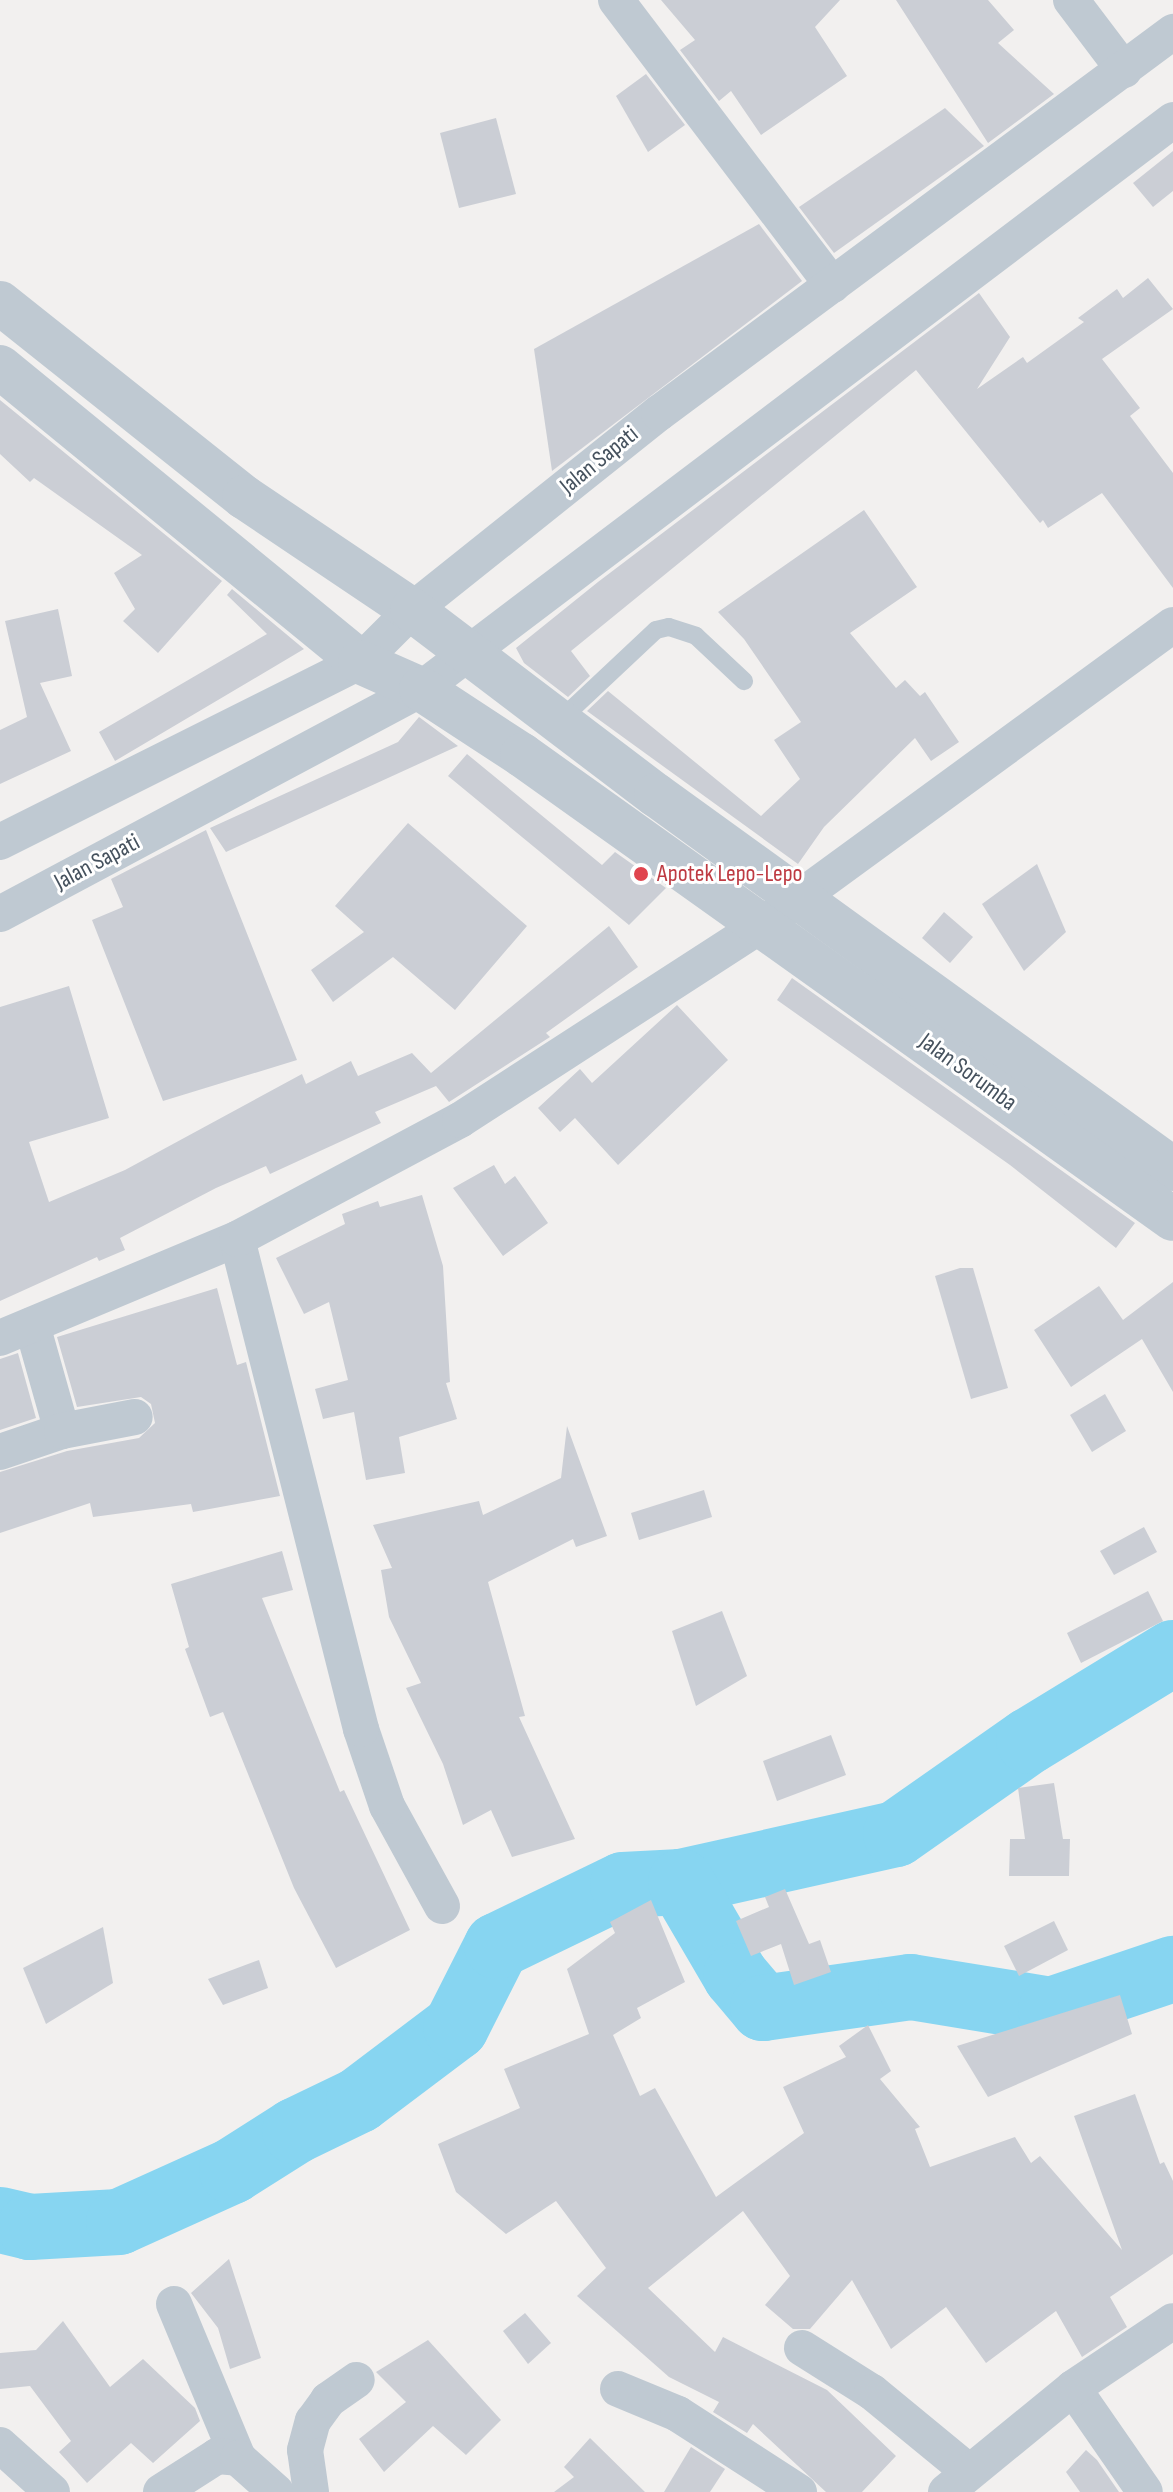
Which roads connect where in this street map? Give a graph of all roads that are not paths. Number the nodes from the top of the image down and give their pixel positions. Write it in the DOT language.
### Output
graph roads {
  1 [pos="616,0"];
  2 [pos="1071,0"];
  3 [pos="1173,32"];
  4 [pos="1124,70"];
  5 [pos="1173,120"];
  6 [pos="832,285"];
  7 [pos="0,303"];
  8 [pos="0,367"];
  9 [pos="412,610"];
  10 [pos="1173,625"];
  11 [pos="468,654"];
  12 [pos="360,662"];
  13 [pos="744,681"];
  14 [pos="421,689"];
  15 [pos="558,722"];
  16 [pos="0,842"];
  17 [pos="798,899"];
  18 [pos="0,914"];
  19 [pos="762,925"];
  20 [pos="1173,1169"];
  21 [pos="1173,1219"];
  22 [pos="237,1239"];
  23 [pos="16,1332"];
  24 [pos="135,1417"];
  25 [pos="62,1431"];
  26 [pos="0,1452"];
  27 [pos="442,1906"];
  28 [pos="174,2304"];
  29 [pos="1173,2321"];
  30 [pos="802,2348"];
  31 [pos="357,2380"];
  32 [pos="1073,2388"];
  33 [pos="618,2389"];
  34 [pos="0,2445"];
  35 [pos="238,2458"];
  36 [pos="956,2481"];
  37 [pos="52,2492"];
  38 [pos="161,2492"];
  39 [pos="276,2492"];
  40 [pos="311,2492"];
  41 [pos="799,2492"];
  42 [pos="1145,2492"];
  1 -- 6 [label="street"];
  2 -- 4 [label="street"];
  3 -- 4 [label="street, Jalan Sapati"];
  4 -- 6 [label="street, Jalan Sapati"];
  5 -- 11 [label="street, Jalan Sapati"];
  6 -- 9 [label="street, Jalan Sapati"];
  7 -- 9 [label="street"];
  8 -- 12 [label="street, Jalan Sorumba"];
  9 -- 11 [label="street"];
  9 -- 12 [label="street, Jalan Sapati"];
  10 -- 17 [label="street"];
  11 -- 14 [label="street, Jalan Sapati"];
  11 -- 15 [label="street"];
  12 -- 14 [label="street, Jalan Sorumba"];
  12 -- 16 [label="street, Jalan Sapati"];
  13 -- 15 [label="lane"];
  14 -- 18 [label="street, Jalan Sapati"];
  14 -- 19 [label="street, Jalan Sorumba"];
  15 -- 17 [label="street"];
  17 -- 19 [label="street"];
  17 -- 20 [label="street"];
  19 -- 21 [label="street, Jalan Sorumba"];
  19 -- 22 [label="street"];
  22 -- 23 [label="street"];
  22 -- 27 [label="street"];
  23 -- 25 [label="street"];
  24 -- 25 [label="street"];
  25 -- 26 [label="street"];
  28 -- 35 [label="street"];
  29 -- 32 [label="street"];
  30 -- 36 [label="street"];
  31 -- 40 [label="street"];
  32 -- 36 [label="street"];
  32 -- 42 [label="street"];
  33 -- 41 [label="street"];
  34 -- 37 [label="street"];
  35 -- 38 [label="street"];
  35 -- 39 [label="street"];
}
